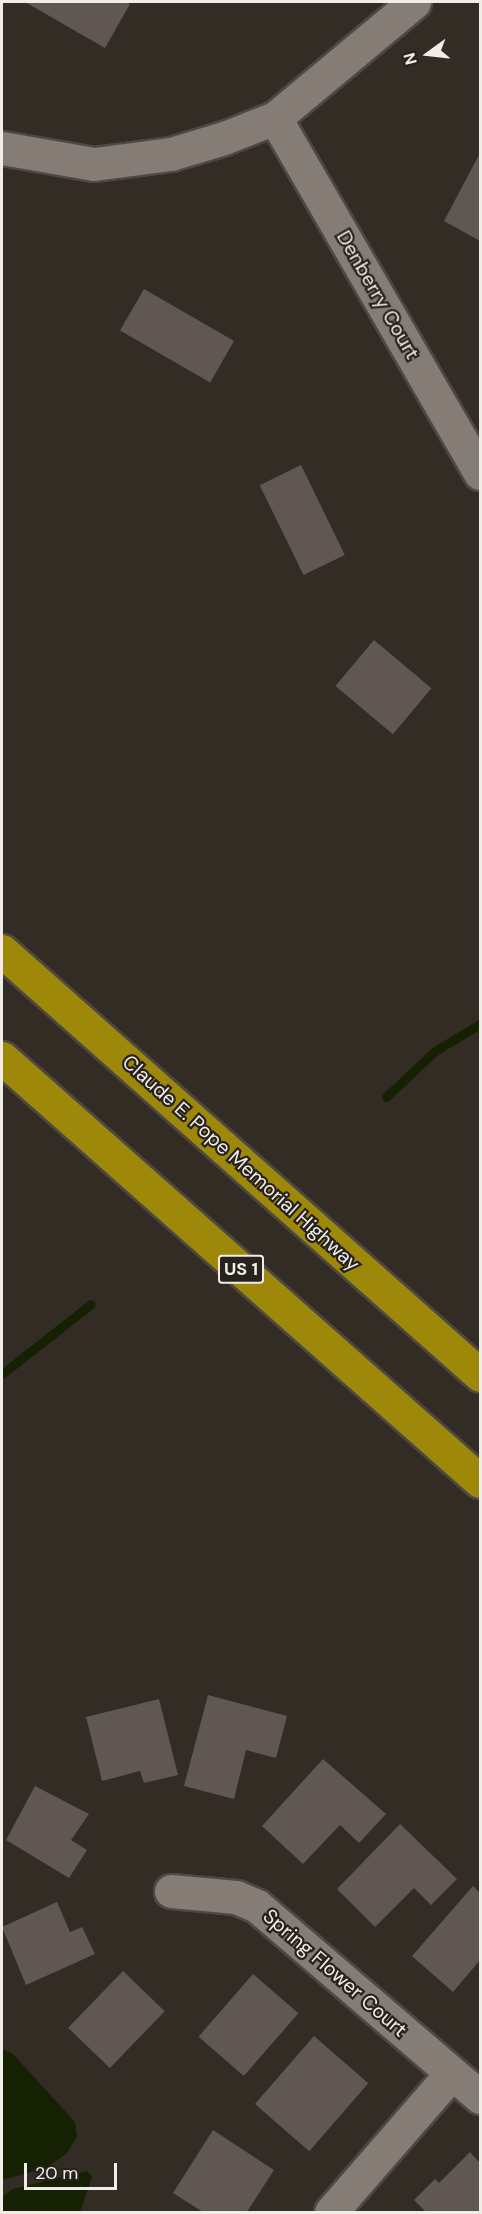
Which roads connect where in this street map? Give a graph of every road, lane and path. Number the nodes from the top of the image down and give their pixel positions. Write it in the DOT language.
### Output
graph roads {
  1 [pos="414,2"];
  2 [pos="275,118"];
  3 [pos="2,148"];
  4 [pos="480,473"];
  5 [pos="2,951"];
  6 [pos="2,1058"];
  7 [pos="480,1375"];
  8 [pos="480,1481"];
  9 [pos="171,1891"];
  10 [pos="452,2073"];
  11 [pos="480,2097"];
  12 [pos="331,2212"];
  1 -- 2 [label="street"];
  2 -- 3 [label="street"];
  2 -- 4 [label="street, Denberry Court"];
  5 -- 7 [label="highway, Claude E. Pope Memorial Highway"];
  6 -- 8 [label="highway, US 1"];
  9 -- 10 [label="street, Spring Flower Court"];
  10 -- 11 [label="street, Spring Flower Court"];
  10 -- 12 [label="street"];
}
